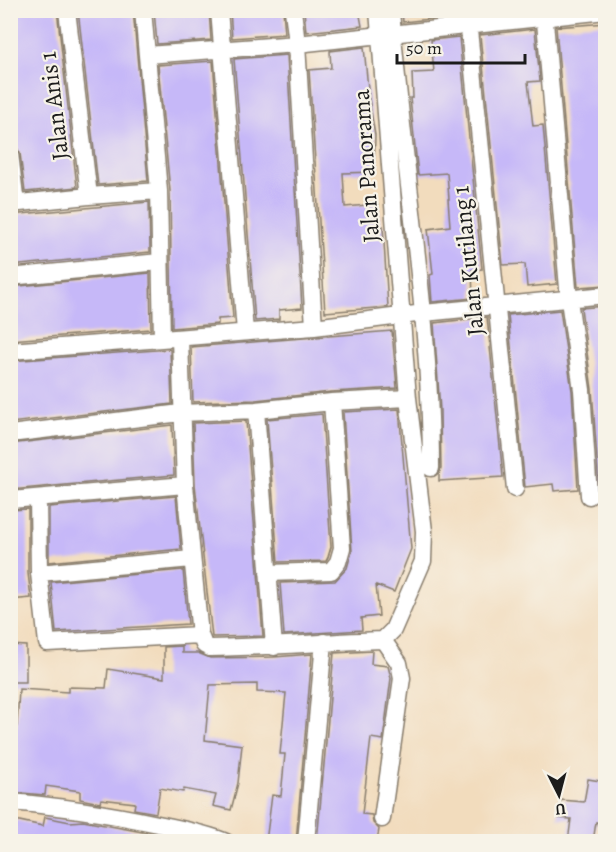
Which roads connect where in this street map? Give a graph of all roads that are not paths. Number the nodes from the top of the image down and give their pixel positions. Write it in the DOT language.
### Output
graph roads {
  1 [pos="67,10"];
  2 [pos="143,10"];
  3 [pos="219,10"];
  4 [pos="293,10"];
  5 [pos="378,10"];
  6 [pos="391,10"];
  7 [pos="606,11"];
  8 [pos="544,14"];
  9 [pos="467,19"];
  10 [pos="387,34"];
  11 [pos="297,44"];
  12 [pos="224,50"];
  13 [pos="147,55"];
  14 [pos="10,154"];
  15 [pos="159,191"];
  16 [pos="89,196"];
  17 [pos="13,204"];
  18 [pos="159,262"];
  19 [pos="10,277"];
  20 [pos="606,295"];
  21 [pos="569,300"];
  22 [pos="497,306"];
  23 [pos="424,313"];
  24 [pos="401,317"];
  25 [pos="314,327"];
  26 [pos="245,332"];
  27 [pos="162,339"];
  28 [pos="180,339"];
  29 [pos="10,351"];
  30 [pos="408,398"];
  31 [pos="332,402"];
  32 [pos="256,410"];
  33 [pos="181,412"];
  34 [pos="10,434"];
  35 [pos="431,468"];
  36 [pos="185,484"];
  37 [pos="515,489"];
  38 [pos="589,496"];
  39 [pos="38,498"];
  40 [pos="11,500"];
  41 [pos="192,559"];
  42 [pos="39,573"];
  43 [pos="268,573"];
  44 [pos="200,635"];
  45 [pos="382,640"];
  46 [pos="324,642"];
  47 [pos="274,647"];
  48 [pos="10,802"];
  49 [pos="382,819"];
  50 [pos="226,842"];
  51 [pos="306,842"];
  1 -- 16 [label="street, Jalan Anis 1"];
  2 -- 13 [label="street"];
  3 -- 12 [label="street"];
  4 -- 11 [label="street"];
  5 -- 10 [label="street, Jalan Panorama"];
  6 -- 10 [label="street"];
  7 -- 8 [label="street"];
  8 -- 9 [label="street"];
  8 -- 21 [label="street"];
  9 -- 10 [label="street"];
  9 -- 22 [label="street, Jalan Kutilang 1"];
  10 -- 11 [label="street"];
  10 -- 23 [label="street"];
  10 -- 24 [label="street, Jalan Panorama"];
  11 -- 12 [label="street"];
  11 -- 25 [label="street"];
  12 -- 13 [label="street"];
  12 -- 26 [label="street"];
  13 -- 15 [label="street"];
  14 -- 17 [label="street"];
  15 -- 16 [label="street"];
  15 -- 18 [label="street"];
  16 -- 17 [label="street"];
  18 -- 19 [label="street"];
  18 -- 27 [label="street"];
  20 -- 21 [label="street"];
  21 -- 22 [label="street"];
  21 -- 38 [label="street"];
  22 -- 23 [label="street"];
  22 -- 37 [label="street, Jalan Kutilang 1"];
  23 -- 24 [label="street"];
  23 -- 35 [label="street"];
  24 -- 25 [label="street"];
  24 -- 30 [label="street, Jalan Panorama"];
  25 -- 26 [label="street"];
  26 -- 28 [label="street"];
  27 -- 28 [label="street"];
  27 -- 29 [label="street"];
  28 -- 33 [label="street"];
  30 -- 31 [label="street"];
  30 -- 45 [label="street, Jalan Panorama"];
  31 -- 32 [label="street"];
  31 -- 43 [label="street"];
  32 -- 33 [label="street"];
  32 -- 43 [label="street"];
  33 -- 34 [label="street"];
  33 -- 36 [label="street"];
  36 -- 39 [label="street"];
  36 -- 41 [label="street"];
  39 -- 40 [label="street"];
  39 -- 42 [label="street"];
  41 -- 42 [label="street"];
  41 -- 44 [label="street"];
  42 -- 44 [label="street"];
  43 -- 47 [label="street"];
  44 -- 47 [label="street"];
  45 -- 46 [label="street"];
  45 -- 49 [label="street"];
  46 -- 47 [label="street"];
  46 -- 51 [label="street"];
  48 -- 50 [label="street"];
}
